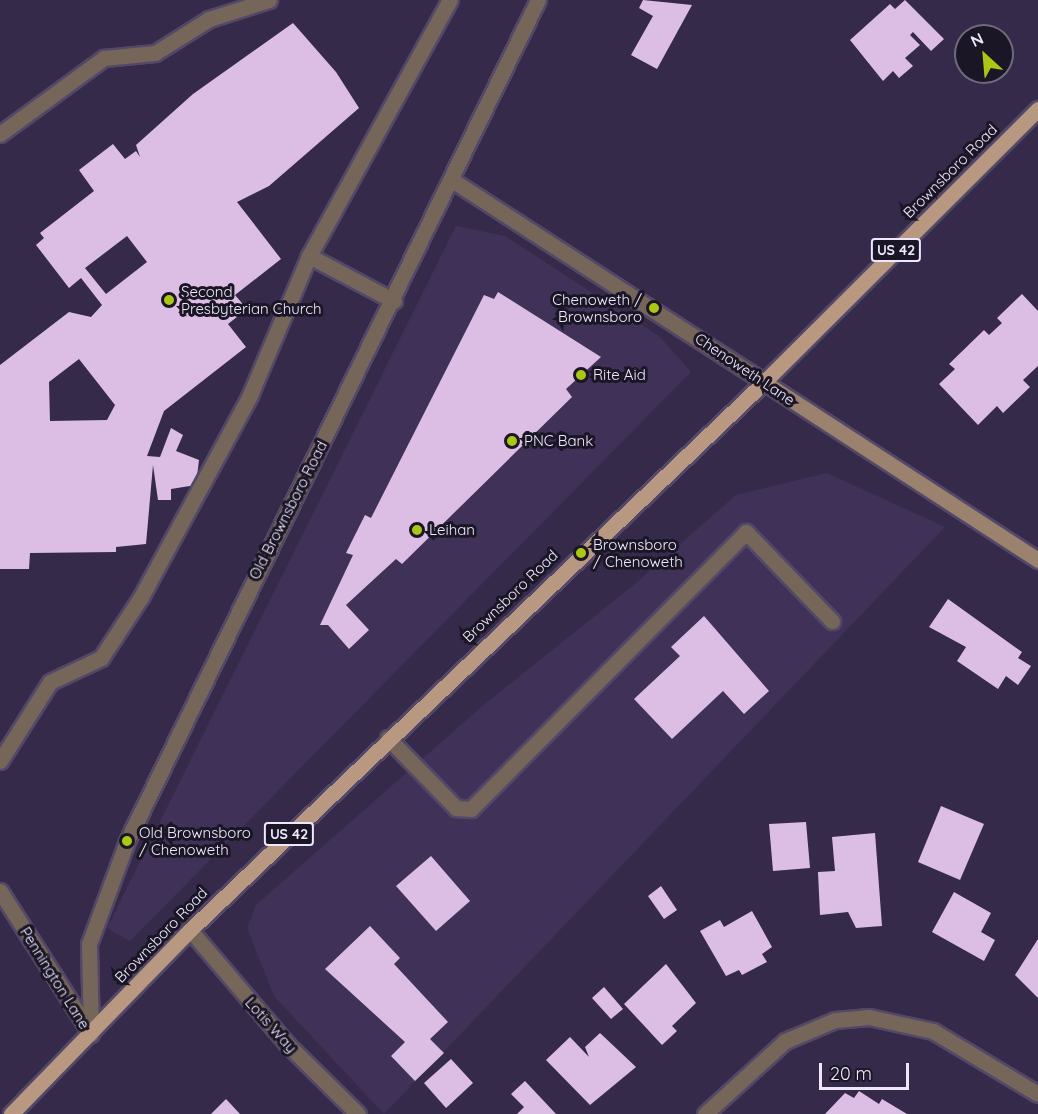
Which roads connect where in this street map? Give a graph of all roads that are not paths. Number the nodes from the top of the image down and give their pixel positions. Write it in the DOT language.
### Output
graph roads {
  1 [pos="268,0"];
  2 [pos="450,0"];
  3 [pos="538,0"];
  4 [pos="1038,109"];
  5 [pos="0,134"];
  6 [pos="452,180"];
  7 [pos="309,256"];
  8 [pos="394,301"];
  9 [pos="764,382"];
  10 [pos="1038,560"];
  11 [pos="832,621"];
  12 [pos="388,738"];
  13 [pos="0,761"];
  14 [pos="0,891"];
  15 [pos="190,930"];
  16 [pos="91,1034"];
  17 [pos="1038,1094"];
  18 [pos="11,1114"];
  19 [pos="358,1114"];
  20 [pos="705,1114"];
  1 -- 5 [label="street"];
  2 -- 7 [label="street"];
  3 -- 6 [label="street, Old Brownsboro Road"];
  4 -- 9 [label="main road, Brownsboro Road / US 42"];
  6 -- 8 [label="street, Old Brownsboro Road"];
  6 -- 9 [label="street, Chenoweth Lane"];
  7 -- 8 [label="street"];
  7 -- 13 [label="street"];
  8 -- 16 [label="street, Old Brownsboro Road"];
  9 -- 10 [label="main road, Chenoweth Lane"];
  9 -- 12 [label="main road, Brownsboro Road / US 42"];
  11 -- 12 [label="street"];
  12 -- 15 [label="main road, Brownsboro Road / US 42"];
  14 -- 16 [label="street, Pennington Lane"];
  15 -- 16 [label="main road, Brownsboro Road / US 42"];
  15 -- 19 [label="street, Lotis Way"];
  16 -- 18 [label="main road, Brownsboro Road / US 42"];
  17 -- 20 [label="street"];
}
